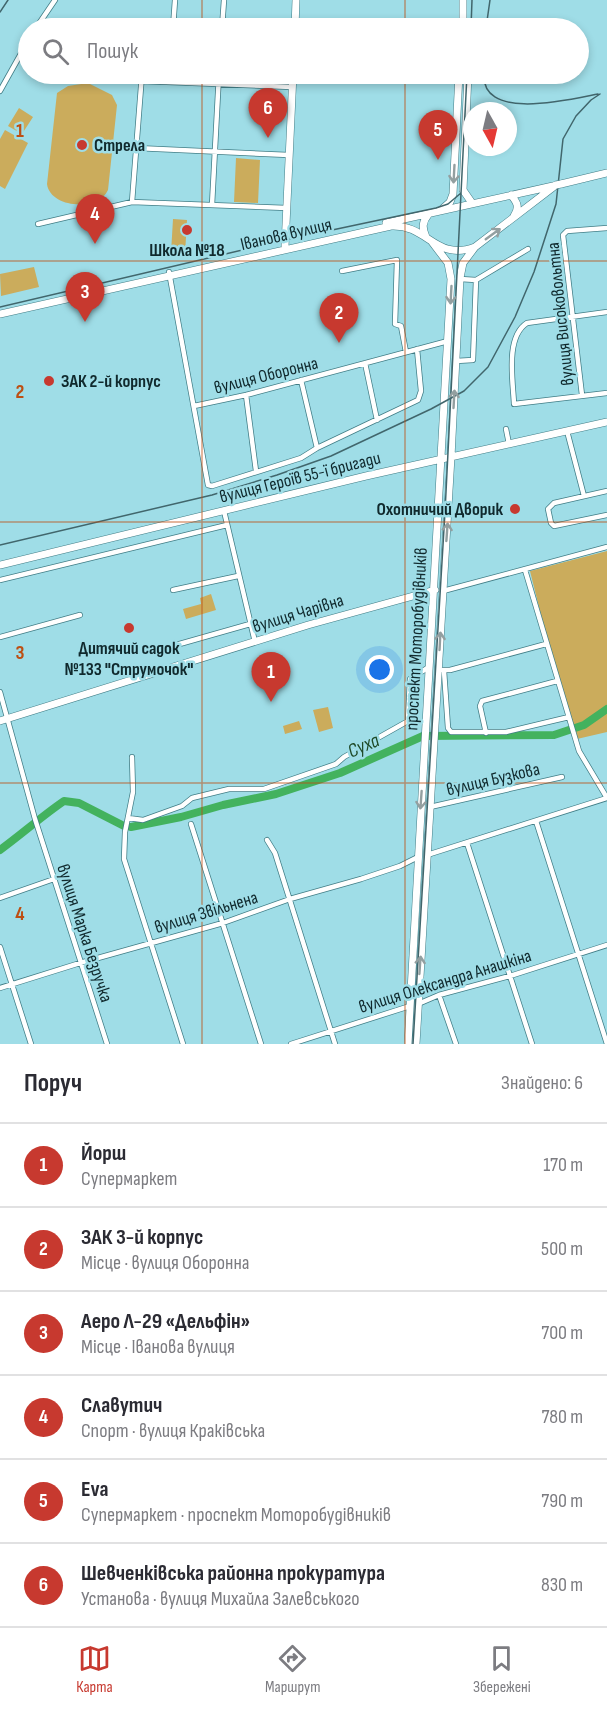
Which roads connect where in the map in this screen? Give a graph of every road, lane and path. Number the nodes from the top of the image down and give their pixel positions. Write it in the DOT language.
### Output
graph roads {
  1 [pos="55,0"];
  2 [pos="175,0"];
  3 [pos="224,0"];
  4 [pos="296,0"];
  5 [pos="463,0"];
  6 [pos="43,18"];
  7 [pos="174,18"];
  8 [pos="223,18"];
  9 [pos="295,18"];
  10 [pos="462,18"];
  11 [pos="18,58"];
  12 [pos="141,84"];
  13 [pos="219,84"];
  14 [pos="292,84"];
  15 [pos="459,84"];
  16 [pos="468,84"];
  17 [pos="292,87"];
  18 [pos="0,90"];
  19 [pos="136,148"];
  20 [pos="214,150"];
  21 [pos="289,155"];
  22 [pos="607,173"];
  23 [pos="558,185"];
  24 [pos="511,195"];
  25 [pos="132,202"];
  26 [pos="472,203"];
  27 [pos="212,205"];
  28 [pos="287,208"];
  29 [pos="437,212"];
  30 [pos="429,214"];
  31 [pos="511,220"];
  32 [pos="38,224"];
  33 [pos="607,228"];
  34 [pos="429,240"];
  35 [pos="285,246"];
  36 [pos="475,247"];
  37 [pos="528,249"];
  38 [pos="342,271"];
  39 [pos="169,274"];
  40 [pos="460,279"];
  41 [pos="476,280"];
  42 [pos="0,312"];
  43 [pos="607,312"];
  44 [pos="573,315"];
  45 [pos="448,341"];
  46 [pos="417,349"];
  47 [pos="406,352"];
  48 [pos="456,361"];
  49 [pos="365,363"];
  50 [pos="301,380"];
  51 [pos="607,393"];
  52 [pos="246,395"];
  53 [pos="582,396"];
  54 [pos="194,406"];
  55 [pos="377,420"];
  56 [pos="607,422"];
  57 [pos="506,429"];
  58 [pos="567,431"];
  59 [pos="509,444"];
  60 [pos="317,448"];
  61 [pos="451,458"];
  62 [pos="442,459"];
  63 [pos="256,471"];
  64 [pos="607,491"];
  65 [pos="584,496"];
  66 [pos="224,511"];
  67 [pos="607,515"];
  68 [pos="227,525"];
  69 [pos="607,547"];
  70 [pos="0,565"];
  71 [pos="525,570"];
  72 [pos="238,576"];
  73 [pos="0,580"];
  74 [pos="173,590"];
  75 [pos="433,590"];
  76 [pos="443,591"];
  77 [pos="80,615"];
  78 [pos="250,624"];
  79 [pos="0,637"];
  80 [pos="255,642"];
  81 [pos="546,644"];
  82 [pos="176,645"];
  83 [pos="429,667"];
  84 [pos="442,670"];
  85 [pos="557,681"];
  86 [pos="0,692"];
  87 [pos="569,717"];
  88 [pos="4,720"];
  89 [pos="486,733"];
  90 [pos="132,757"];
  91 [pos="562,777"];
  92 [pos="607,798"];
  93 [pos="430,807"];
  94 [pos="128,818"];
  95 [pos="536,820"];
  96 [pos="191,824"];
  97 [pos="267,840"];
  98 [pos="467,843"];
  99 [pos="427,855"];
  100 [pos="418,857"];
  101 [pos="54,879"];
  102 [pos="0,898"];
  103 [pos="290,899"];
  104 [pos="223,923"];
  105 [pos="151,942"];
  106 [pos="607,945"];
  107 [pos="0,947"];
  108 [pos="578,954"];
  109 [pos="80,963"];
  110 [pos="510,976"];
  111 [pos="12,984"];
  112 [pos="0,988"];
  113 [pos="439,994"];
  114 [pos="414,1005"];
  115 [pos="331,1031"];
  116 [pos="30,1044"];
  117 [pos="107,1044"];
  118 [pos="183,1044"];
  119 [pos="261,1044"];
  120 [pos="291,1044"];
  121 [pos="335,1044"];
  122 [pos="408,1044"];
  123 [pos="416,1044"];
  124 [pos="456,1044"];
  125 [pos="532,1044"];
  126 [pos="607,1044"];
  1 -- 6 [label="street"];
  2 -- 7 [label="street"];
  3 -- 8 [label="street"];
  4 -- 9 [label="main road"];
  5 -- 10 [label="main road"];
  11 -- 18 [label="street"];
  12 -- 19 [label="street"];
  13 -- 17 [label="street"];
  13 -- 20 [label="street"];
  14 -- 17 [label="main road"];
  15 -- 29 [label="main road, one-way"];
  16 -- 26 [label="main road"];
  17 -- 21 [label="main road"];
  19 -- 20 [label="street"];
  19 -- 25 [label="street"];
  20 -- 21 [label="street"];
  20 -- 27 [label="street"];
  21 -- 28 [label="main road"];
  22 -- 23 [label="main road, Іванова вулиця"];
  23 -- 24 [label="main road, Іванова вулиця"];
  23 -- 31 [label="main road, Іванова вулиця"];
  24 -- 26 [label="main road, Іванова вулиця"];
  24 -- 31 [label="main road"];
  25 -- 27 [label="street"];
  25 -- 32 [label="street"];
  26 -- 29 [label="main road, Іванова вулиця"];
  27 -- 28 [label="street"];
  28 -- 35 [label="main road"];
  29 -- 30 [label="main road, Іванова вулиця"];
  30 -- 34 [label="main road"];
  30 -- 35 [label="main road, Іванова вулиця"];
  36 -- 31 [label="main road, Іванова вулиця, one-way"];
  33 -- 44 [label="street, вулиця Високовольтна"];
  34 -- 36 [label="main road, Іванова вулиця"];
  34 -- 39 [label="main road, Іванова вулиця"];
  34 -- 45 [label="main road, проспект Моторобудівників, one-way"];
  35 -- 39 [label="main road, Іванова вулиця"];
  36 -- 40 [label="main road, проспект Моторобудівників"];
  37 -- 41 [label="street"];
  38 -- 47 [label="street"];
  39 -- 42 [label="main road, Іванова вулиця"];
  39 -- 54 [label="street"];
  40 -- 41 [label="street"];
  40 -- 48 [label="main road, проспект Моторобудівників"];
  41 -- 48 [label="street"];
  43 -- 44 [label="street"];
  44 -- 53 [label="street, вулиця Високовольтна"];
  44 -- 53 [label="street"];
  45 -- 46 [label="street, вулиця Оборонна"];
  45 -- 62 [label="main road, проспект Моторобудівників"];
  46 -- 47 [label="street, вулиця Оборонна"];
  46 -- 55 [label="street, вулиця Героїв 55-ї бригади"];
  47 -- 49 [label="street, вулиця Оборонна"];
  61 -- 48 [label="main road, проспект Моторобудівників, one-way"];
  49 -- 50 [label="street, вулиця Оборонна"];
  49 -- 55 [label="street"];
  50 -- 52 [label="street, вулиця Оборонна"];
  50 -- 60 [label="street"];
  51 -- 53 [label="street"];
  52 -- 54 [label="street, вулиця Оборонна"];
  52 -- 63 [label="street"];
  54 -- 63 [label="street, вулиця Героїв 55-ї бригади"];
  55 -- 60 [label="street, вулиця Героїв 55-ї бригади"];
  56 -- 58 [label="main road, вулиця Героїв 55-ї бригади"];
  57 -- 59 [label="street"];
  58 -- 59 [label="main road, вулиця Героїв 55-ї бригади"];
  58 -- 65 [label="street"];
  59 -- 61 [label="main road, вулиця Героїв 55-ї бригади"];
  60 -- 63 [label="street, вулиця Героїв 55-ї бригади"];
  61 -- 62 [label="main road, вулиця Героїв 55-ї бригади"];
  76 -- 61 [label="main road, проспект Моторобудівників, one-way"];
  62 -- 66 [label="main road, вулиця Героїв 55-ї бригади"];
  62 -- 75 [label="main road, проспект Моторобудівників"];
  64 -- 65 [label="street"];
  65 -- 67 [label="street"];
  66 -- 68 [label="street"];
  66 -- 70 [label="main road, вулиця Героїв 55-ї бригади"];
  68 -- 72 [label="street"];
  68 -- 73 [label="street"];
  69 -- 71 [label="street, вулиця Чарівна"];
  71 -- 76 [label="street, вулиця Чарівна"];
  71 -- 81 [label="street"];
  72 -- 74 [label="street"];
  72 -- 78 [label="street"];
  75 -- 76 [label="main road, вулиця Чарівна"];
  75 -- 80 [label="main road, вулиця Чарівна"];
  75 -- 83 [label="main road, проспект Моторобудівників"];
  84 -- 76 [label="main road, проспект Моторобудівників, one-way"];
  77 -- 79 [label="street"];
  78 -- 80 [label="street"];
  78 -- 82 [label="street"];
  80 -- 88 [label="main road, вулиця Чарівна"];
  81 -- 84 [label="street"];
  81 -- 85 [label="street"];
  83 -- 94 [label="street"];
  83 -- 100 [label="main road, проспект Моторобудівників, one-way"];
  84 -- 89 [label="street"];
  84 -- 93 [label="main road, проспект Моторобудівників"];
  85 -- 87 [label="street"];
  85 -- 89 [label="street"];
  86 -- 88 [label="street"];
  87 -- 89 [label="street"];
  87 -- 92 [label="street"];
  88 -- 101 [label="street, вулиця Марка Безручка"];
  90 -- 94 [label="street"];
  91 -- 93 [label="street, вулиця Бузкова"];
  92 -- 95 [label="street"];
  93 -- 99 [label="main road, проспект Моторобудівників"];
  94 -- 105 [label="street"];
  95 -- 98 [label="street"];
  95 -- 108 [label="street"];
  96 -- 104 [label="street"];
  97 -- 103 [label="street"];
  98 -- 99 [label="street"];
  98 -- 110 [label="street"];
  114 -- 99 [label="main road, проспект Моторобудівників, one-way"];
  100 -- 103 [label="street, вулиця Звільнена"];
  100 -- 114 [label="main road, проспект Моторобудівників"];
  101 -- 102 [label="street"];
  101 -- 109 [label="street, вулиця Марка Безручка"];
  103 -- 104 [label="street, вулиця Звільнена"];
  103 -- 115 [label="street"];
  104 -- 105 [label="street, вулиця Звільнена"];
  104 -- 119 [label="street"];
  105 -- 109 [label="street, вулиця Звільнена"];
  105 -- 118 [label="street"];
  106 -- 108 [label="street, вулиця Олександра Анашкіна"];
  107 -- 111 [label="street"];
  108 -- 110 [label="street, вулиця Олександра Анашкіна"];
  108 -- 126 [label="street"];
  109 -- 111 [label="street, вулиця Звільнена"];
  109 -- 117 [label="street, вулиця Марка Безручка"];
  110 -- 113 [label="street, вулиця Олександра Анашкіна"];
  110 -- 125 [label="street"];
  111 -- 112 [label="street, вулиця Звільнена"];
  111 -- 116 [label="street"];
  113 -- 114 [label="street, вулиця Олександра Анашкіна"];
  113 -- 124 [label="street"];
  114 -- 115 [label="street, вулиця Олександра Анашкіна"];
  114 -- 122 [label="main road, проспект Моторобудівників"];
  114 -- 123 [label="main road, проспект Моторобудівників"];
  115 -- 120 [label="street, вулиця Олександра Анашкіна"];
  115 -- 121 [label="street"];
}
